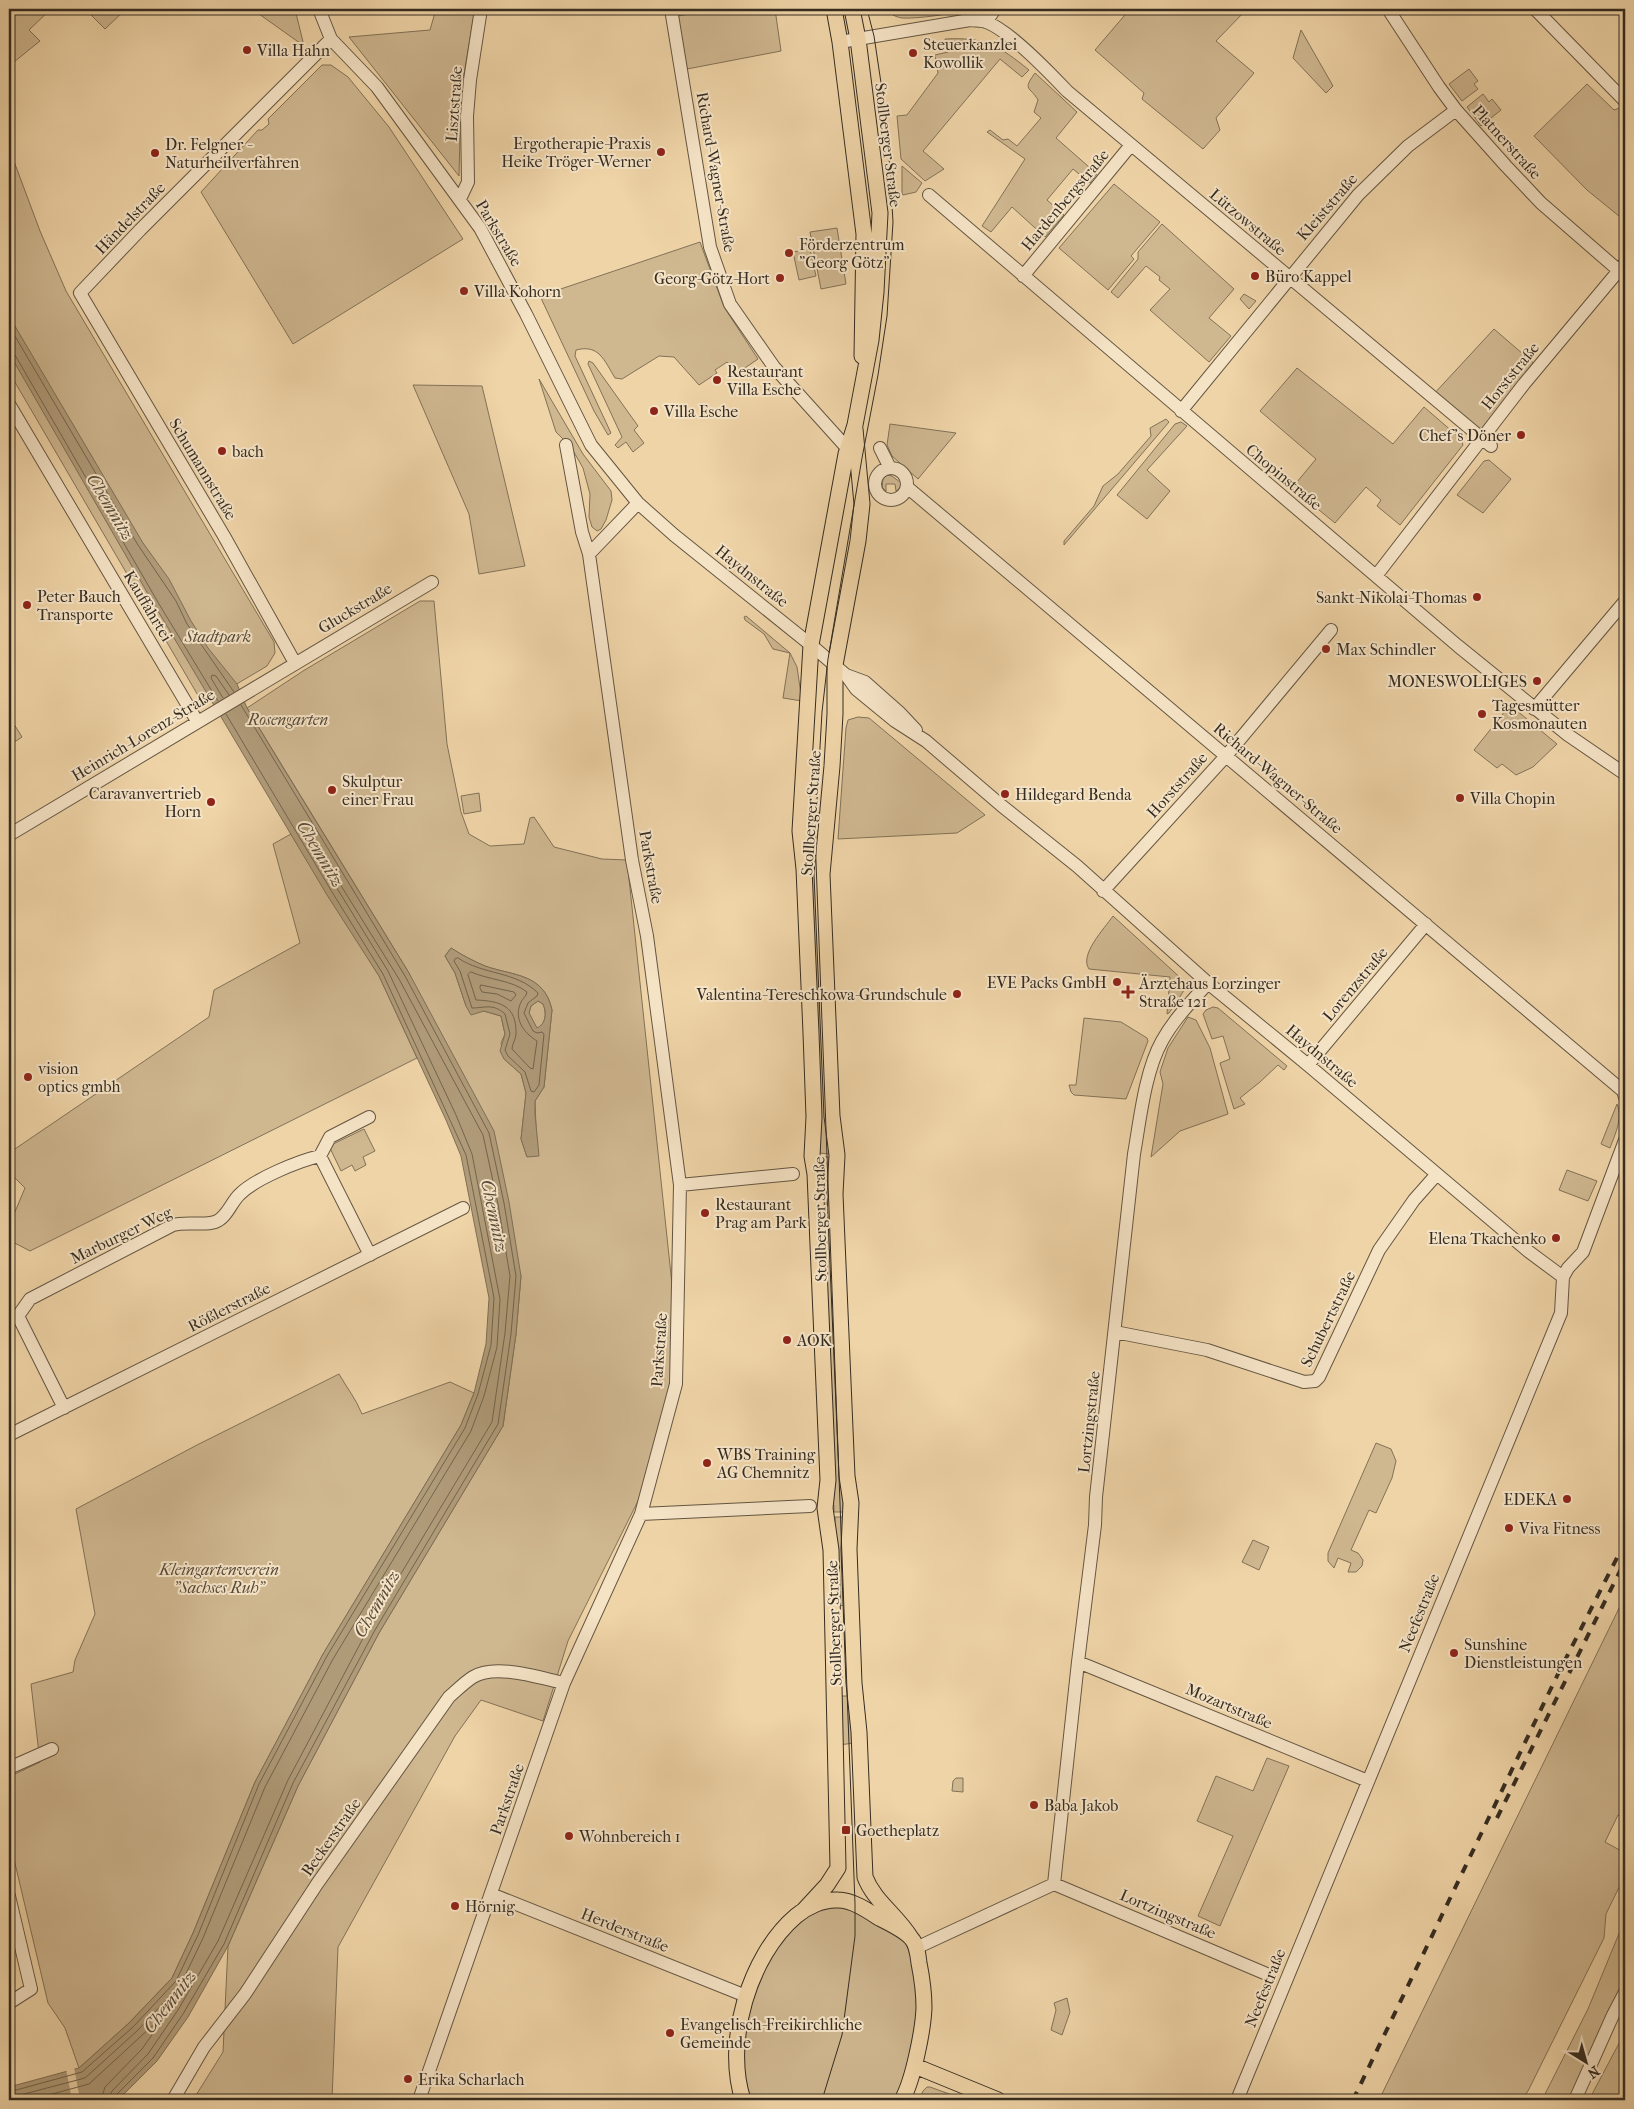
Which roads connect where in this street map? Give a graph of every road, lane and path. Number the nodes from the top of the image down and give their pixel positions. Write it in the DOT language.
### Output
graph roads {
  1 [pos="319,9"];
  2 [pos="481,9"];
  3 [pos="671,9"];
  4 [pos="834,9"];
  5 [pos="852,9"];
  6 [pos="995,9"];
  7 [pos="1388,9"];
  8 [pos="1534,9"];
  9 [pos="986,22"];
  10 [pos="331,39"];
  11 [pos="858,39"];
  12 [pos="840,42"];
  13 [pos="1625,101"];
  14 [pos="1456,110"];
  15 [pos="1131,144"];
  16 [pos="929,195"];
  17 [pos="460,199"];
  18 [pos="1623,270"];
  19 [pos="1023,276"];
  20 [pos="1290,277"];
  21 [pos="80,293"];
  22 [pos="863,374"];
  23 [pos="9,404"];
  24 [pos="1181,411"];
  25 [pos="855,425"];
  26 [pos="1486,442"];
  27 [pos="566,445"];
  28 [pos="847,448"];
  29 [pos="880,448"];
  30 [pos="890,468"];
  31 [pos="906,487"];
  32 [pos="638,503"];
  33 [pos="589,554"];
  34 [pos="1376,576"];
  35 [pos="432,582"];
  36 [pos="1625,601"];
  37 [pos="1332,630"];
  38 [pos="811,645"];
  39 [pos="295,663"];
  40 [pos="840,670"];
  41 [pos="1534,709"];
  42 [pos="197,721"];
  43 [pos="1226,756"];
  44 [pos="1625,774"];
  45 [pos="9,835"];
  46 [pos="1104,891"];
  47 [pos="1426,924"];
  48 [pos="1208,983"];
  49 [pos="1308,1065"];
  50 [pos="1625,1097"];
  51 [pos="369,1117"];
  52 [pos="1625,1140"];
  53 [pos="320,1156"];
  54 [pos="793,1174"];
  55 [pos="1436,1174"];
  56 [pos="680,1185"];
  57 [pos="463,1208"];
  58 [pos="370,1255"];
  59 [pos="1563,1277"];
  60 [pos="13,1313"];
  61 [pos="1115,1332"];
  62 [pos="64,1408"];
  63 [pos="9,1435"];
  64 [pos="810,1506"];
  65 [pos="641,1514"];
  66 [pos="1078,1662"];
  67 [pos="564,1683"];
  68 [pos="52,1748"];
  69 [pos="9,1768"];
  70 [pos="1368,1781"];
  71 [pos="1054,1884"];
  72 [pos="491,1894"];
  73 [pos="9,1896"];
  74 [pos="803,1910"];
  75 [pos="914,1943"];
  76 [pos="1269,1975"];
  77 [pos="1625,1992"];
  78 [pos="746,1996"];
  79 [pos="9,2003"];
  80 [pos="914,2066"];
  81 [pos="173,2100"];
  82 [pos="419,2100"];
  83 [pos="743,2100"];
  84 [pos="902,2100"];
  85 [pos="998,2100"];
  86 [pos="1237,2100"];
  87 [pos="1575,2100"];
  1 -- 10 [label="street"];
  2 -- 17 [label="street, Lisztstraße"];
  3 -- 28 [label="street, Richard-Wagner-Straße"];
  4 -- 12 [label="main road, Stollberger Straße"];
  5 -- 11 [label="main road, Stollberger Straße"];
  6 -- 9 [label="street"];
  7 -- 14 [label="street, Platnerstraße"];
  8 -- 13 [label="street"];
  9 -- 11 [label="street"];
  9 -- 15 [label="street, Lützowstraße"];
  10 -- 17 [label="street, Parkstraße"];
  10 -- 21 [label="street, Händelstraße"];
  11 -- 12 [label="street"];
  11 -- 22 [label="main road, Stollberger Straße"];
  12 -- 22 [label="main road, Stollberger Straße"];
  14 -- 18 [label="street, Platnerstraße"];
  14 -- 20 [label="street, Kleiststraße"];
  15 -- 19 [label="street, Hardenbergstraße"];
  15 -- 20 [label="street, Lützowstraße"];
  16 -- 19 [label="street, Chopinstraße"];
  17 -- 32 [label="street, Parkstraße"];
  18 -- 26 [label="street, Horststraße"];
  19 -- 24 [label="street, Chopinstraße"];
  20 -- 24 [label="street, Kleiststraße"];
  20 -- 26 [label="street, Lützowstraße"];
  21 -- 39 [label="street, Schumannstraße"];
  22 -- 25 [label="main road, Stollberger Straße"];
  23 -- 42 [label="street, Kauffahrtei"];
  24 -- 34 [label="street, Chopinstraße"];
  25 -- 28 [label="main road, Stollberger Straße"];
  25 -- 40 [label="main road, Stollberger Straße"];
  26 -- 34 [label="street, Horststraße"];
  27 -- 33 [label="street, Parkstraße"];
  28 -- 38 [label="main road, Stollberger Straße"];
  29 -- 30 [label="street, Richard-Wagner-Straße"];
  30 -- 31 [label="street, Richard-Wagner-Straße"];
  30 -- 31 [label="street"];
  31 -- 43 [label="street, Richard-Wagner-Straße"];
  32 -- 33 [label="street"];
  32 -- 38 [label="street, Haydnstraße"];
  33 -- 56 [label="street, Parkstraße"];
  34 -- 41 [label="street, Chopinstraße"];
  35 -- 39 [label="street, Gluckstraße"];
  36 -- 41 [label="street"];
  37 -- 43 [label="street, Horststraße"];
  38 -- 40 [label="street, Haydnstraße"];
  38 -- 74 [label="main road, Stollberger Straße"];
  39 -- 42 [label="street, Heinrich-Lorenz-Straße"];
  40 -- 46 [label="street, Haydnstraße"];
  40 -- 75 [label="main road, Stollberger Straße"];
  41 -- 44 [label="street, Chopinstraße"];
  42 -- 45 [label="street, Heinrich-Lorenz-Straße"];
  43 -- 46 [label="street, Horststraße"];
  43 -- 47 [label="street, Richard-Wagner-Straße"];
  46 -- 48 [label="street, Haydnstraße"];
  47 -- 49 [label="street, Lorenzstraße"];
  47 -- 50 [label="street, Richard-Wagner-Straße"];
  48 -- 49 [label="street, Haydnstraße"];
  48 -- 61 [label="street, Lortzingstraße"];
  49 -- 55 [label="street, Haydnstraße"];
  51 -- 53 [label="street"];
  52 -- 59 [label="street"];
  53 -- 58 [label="street"];
  53 -- 60 [label="street, Marburger Weg"];
  54 -- 56 [label="street"];
  55 -- 59 [label="street, Haydnstraße"];
  55 -- 61 [label="street, Schubertstraße"];
  56 -- 65 [label="street, Parkstraße"];
  57 -- 58 [label="street, Rößlerstraße"];
  58 -- 62 [label="street, Rößlerstraße"];
  59 -- 70 [label="street, Neefestraße"];
  60 -- 62 [label="street, Marburger Weg"];
  61 -- 66 [label="street, Lortzingstraße"];
  62 -- 63 [label="street, Rößlerstraße"];
  64 -- 65 [label="street"];
  65 -- 67 [label="street, Parkstraße"];
  66 -- 70 [label="street, Mozartstraße"];
  66 -- 71 [label="street, Lortzingstraße"];
  67 -- 72 [label="street, Parkstraße"];
  67 -- 81 [label="street, Beckerstraße"];
  68 -- 69 [label="street"];
  70 -- 86 [label="street, Neefestraße"];
  71 -- 75 [label="street"];
  71 -- 76 [label="street, Lortzingstraße"];
  72 -- 78 [label="street, Herderstraße"];
  72 -- 82 [label="street, Parkstraße"];
  73 -- 79 [label="street"];
  74 -- 75 [label="main road"];
  74 -- 78 [label="main road"];
  75 -- 80 [label="main road"];
  77 -- 87 [label="street"];
  78 -- 83 [label="main road"];
  80 -- 84 [label="main road"];
  80 -- 85 [label="main road"];
}
